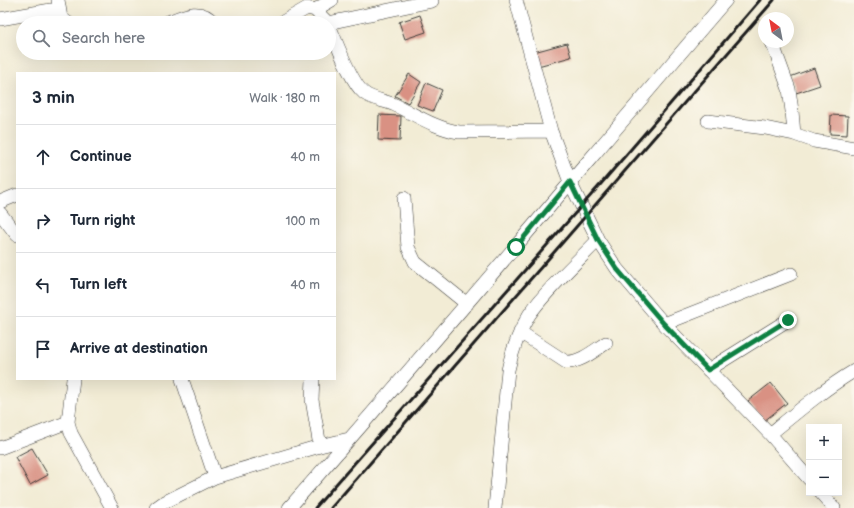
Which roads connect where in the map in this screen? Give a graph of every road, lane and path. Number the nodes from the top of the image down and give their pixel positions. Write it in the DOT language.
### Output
graph roads {
  1 [pos="58,0"];
  2 [pos="332,0"];
  3 [pos="516,0"];
  4 [pos="726,0"];
  5 [pos="432,1"];
  6 [pos="309,6"];
  7 [pos="16,16"];
  8 [pos="17,16"];
  9 [pos="58,16"];
  10 [pos="63,16"];
  11 [pos="184,16"];
  12 [pos="206,16"];
  13 [pos="293,16"];
  14 [pos="320,16"];
  15 [pos="0,19"];
  16 [pos="336,21"];
  17 [pos="336,41"];
  18 [pos="774,48"];
  19 [pos="708,121"];
  20 [pos="551,131"];
  21 [pos="794,134"];
  22 [pos="854,148"];
  23 [pos="570,182"];
  24 [pos="16,195"];
  25 [pos="404,198"];
  26 [pos="0,202"];
  27 [pos="0,213"];
  28 [pos="16,234"];
  29 [pos="598,240"];
  30 [pos="791,274"];
  31 [pos="466,304"];
  32 [pos="788,320"];
  33 [pos="664,324"];
  34 [pos="520,332"];
  35 [pos="606,343"];
  36 [pos="708,370"];
  37 [pos="854,371"];
  38 [pos="73,380"];
  39 [pos="182,380"];
  40 [pos="313,380"];
  41 [pos="68,422"];
  42 [pos="770,434"];
  43 [pos="349,439"];
  44 [pos="320,446"];
  45 [pos="0,448"];
  46 [pos="806,476"];
  47 [pos="216,477"];
  48 [pos="824,496"];
  49 [pos="112,508"];
  50 [pos="156,508"];
  51 [pos="289,508"];
  52 [pos="495,508"];
  53 [pos="834,508"];
  1 -- 10 [label="street"];
  2 -- 6 [label="street"];
  3 -- 20 [label="street"];
  4 -- 23 [label="street"];
  5 -- 16 [label="street"];
  6 -- 13 [label="street"];
  6 -- 14 [label="street"];
  7 -- 15 [label="street"];
  8 -- 9 [label="street"];
  11 -- 12 [label="street"];
  17 -- 20 [label="street"];
  18 -- 21 [label="street"];
  19 -- 21 [label="street"];
  20 -- 23 [label="street"];
  21 -- 22 [label="street"];
  23 -- 29 [label="street"];
  23 -- 31 [label="street"];
  24 -- 26 [label="street"];
  25 -- 31 [label="street"];
  27 -- 28 [label="street"];
  29 -- 33 [label="street"];
  29 -- 34 [label="street"];
  30 -- 33 [label="street"];
  31 -- 43 [label="street"];
  32 -- 36 [label="street"];
  33 -- 36 [label="street"];
  34 -- 35 [label="street"];
  34 -- 52 [label="street"];
  36 -- 42 [label="street"];
  37 -- 42 [label="street"];
  38 -- 41 [label="street"];
  39 -- 47 [label="street"];
  40 -- 44 [label="street"];
  41 -- 45 [label="street"];
  41 -- 49 [label="street"];
  42 -- 46 [label="street"];
  43 -- 44 [label="street"];
  43 -- 51 [label="street"];
  44 -- 47 [label="street"];
  47 -- 50 [label="street"];
  48 -- 53 [label="street"];
}
